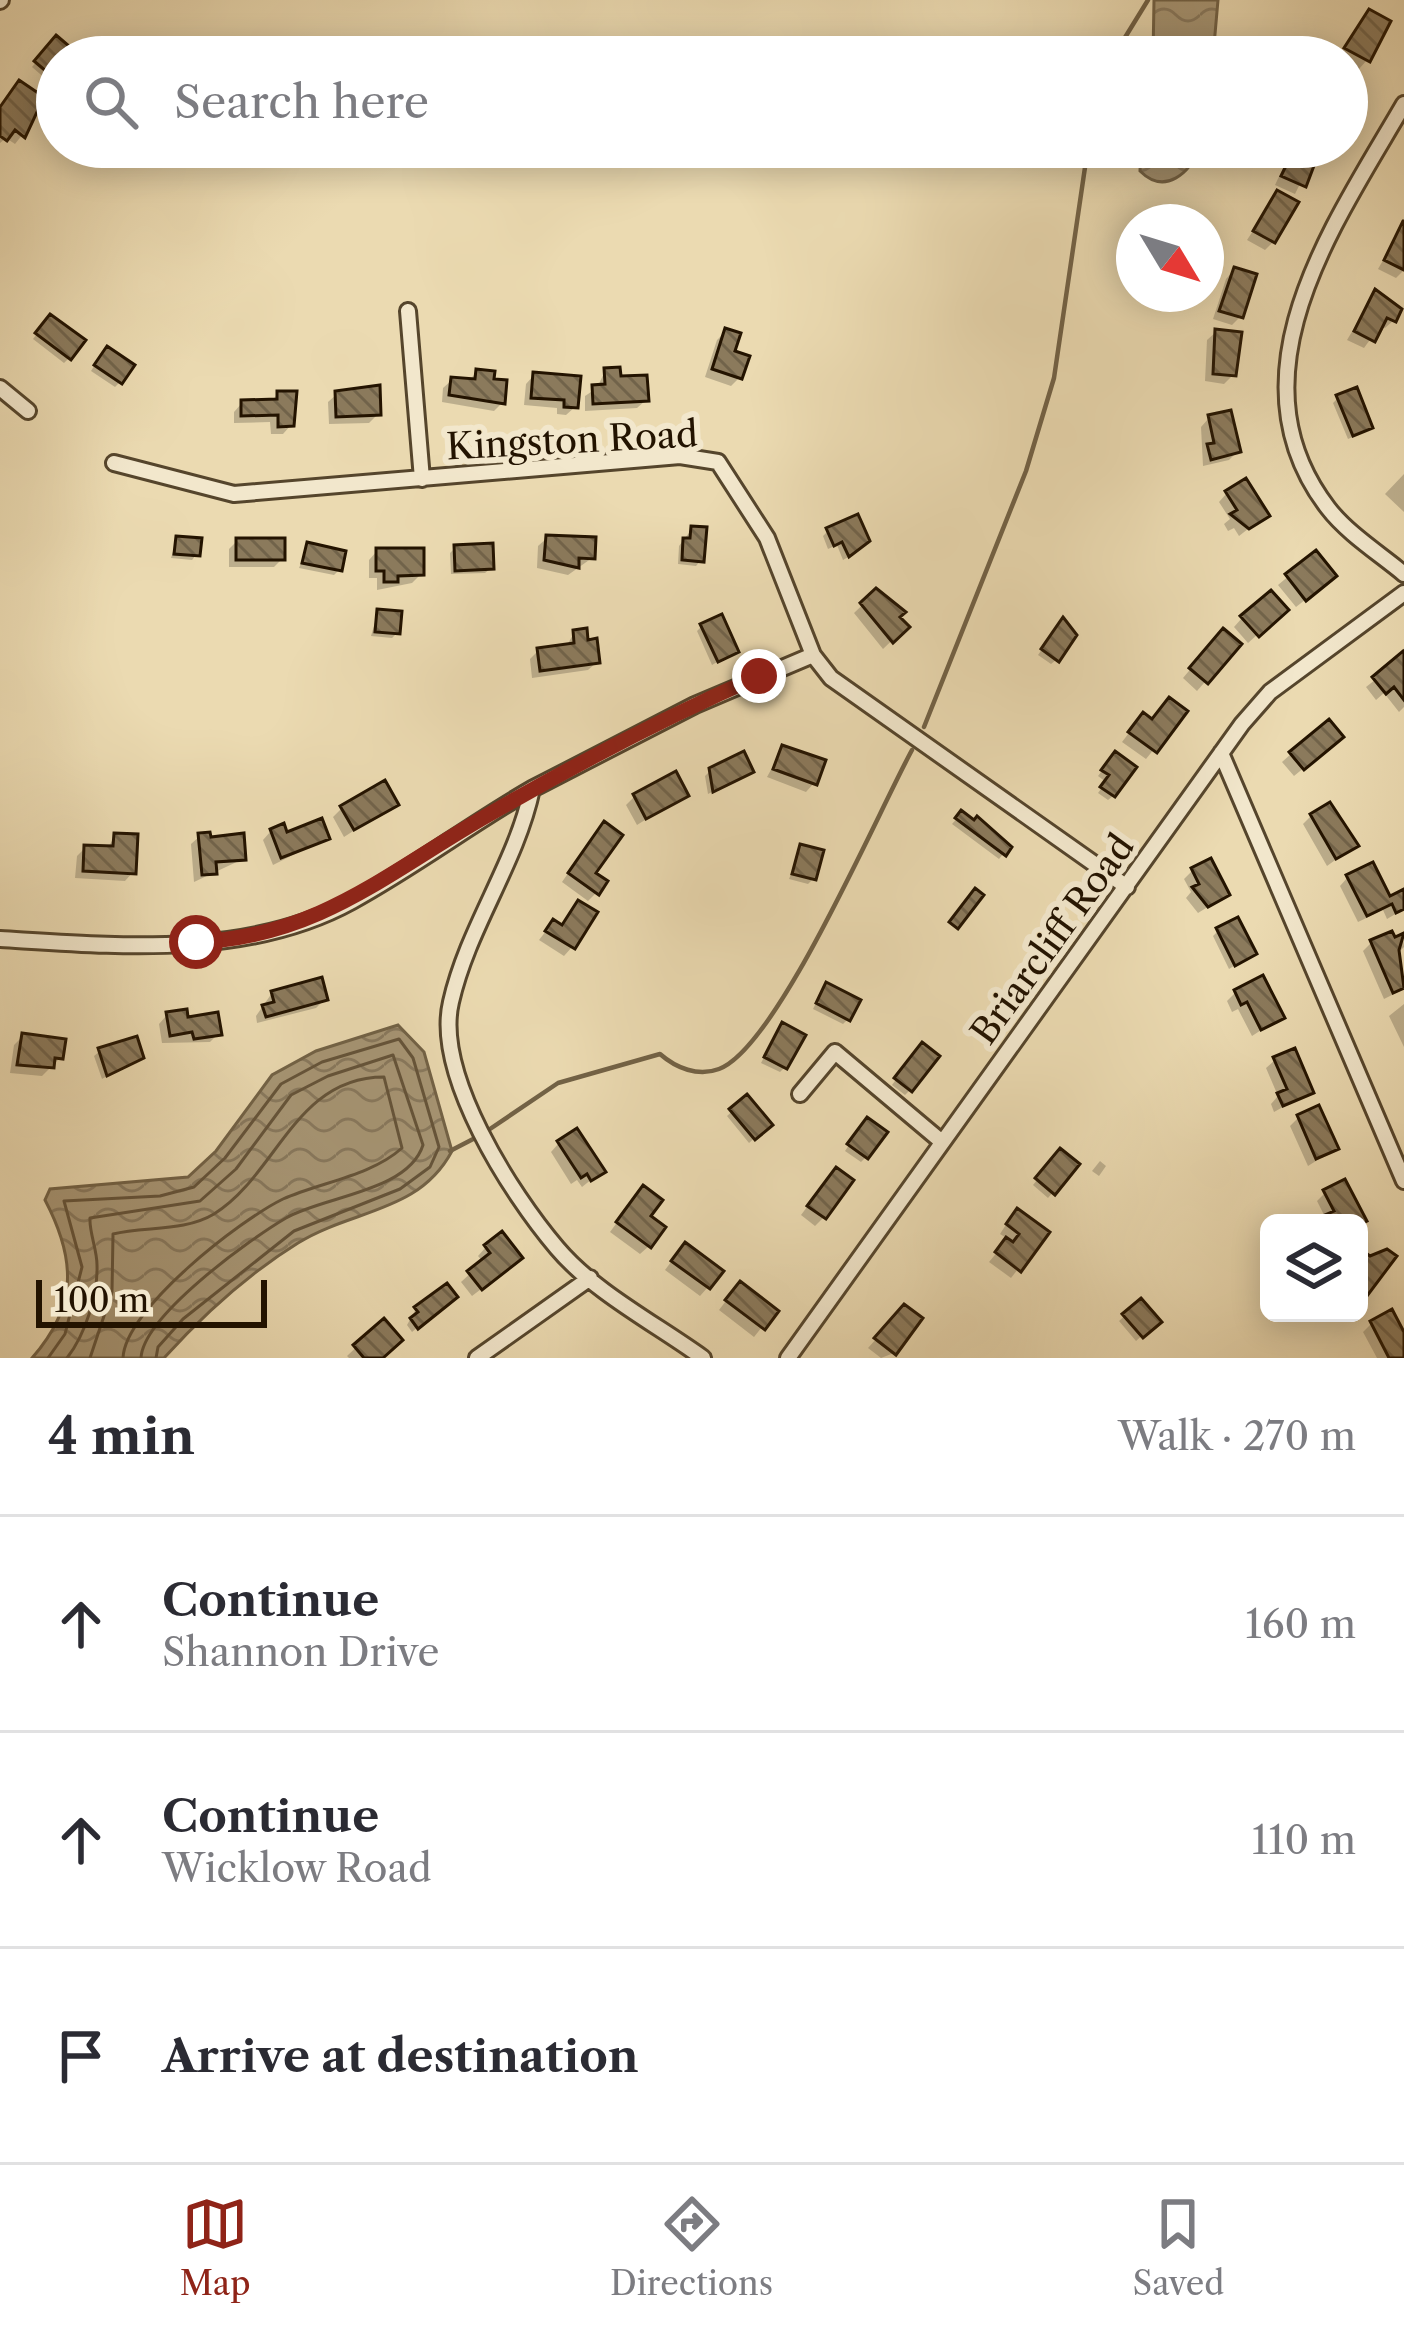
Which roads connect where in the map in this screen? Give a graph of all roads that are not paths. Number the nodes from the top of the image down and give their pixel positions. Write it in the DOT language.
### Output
graph roads {
  1 [pos="1404,104"];
  2 [pos="407,311"];
  3 [pos="0,388"];
  4 [pos="28,411"];
  5 [pos="114,463"];
  6 [pos="422,478"];
  7 [pos="1404,574"];
  8 [pos="1404,593"];
  9 [pos="813,655"];
  10 [pos="1221,753"];
  11 [pos="532,789"];
  12 [pos="1127,887"];
  13 [pos="0,939"];
  14 [pos="800,1094"];
  15 [pos="942,1142"];
  16 [pos="1404,1180"];
  17 [pos="590,1278"];
  18 [pos="477,1358"];
  19 [pos="703,1358"];
  20 [pos="788,1358"];
  1 -- 7 [label="street"];
  2 -- 6 [label="street"];
  3 -- 4 [label="street"];
  5 -- 6 [label="street, Kingston Road"];
  6 -- 9 [label="street, Kingston Road"];
  8 -- 10 [label="street, Briarcliff Road"];
  9 -- 11 [label="street"];
  9 -- 12 [label="street, Kingston Road"];
  10 -- 12 [label="street, Briarcliff Road"];
  10 -- 16 [label="street"];
  11 -- 13 [label="street"];
  11 -- 17 [label="street"];
  12 -- 15 [label="street, Briarcliff Road"];
  14 -- 15 [label="street"];
  15 -- 20 [label="street, Briarcliff Road"];
  17 -- 18 [label="street"];
  17 -- 19 [label="street"];
}
